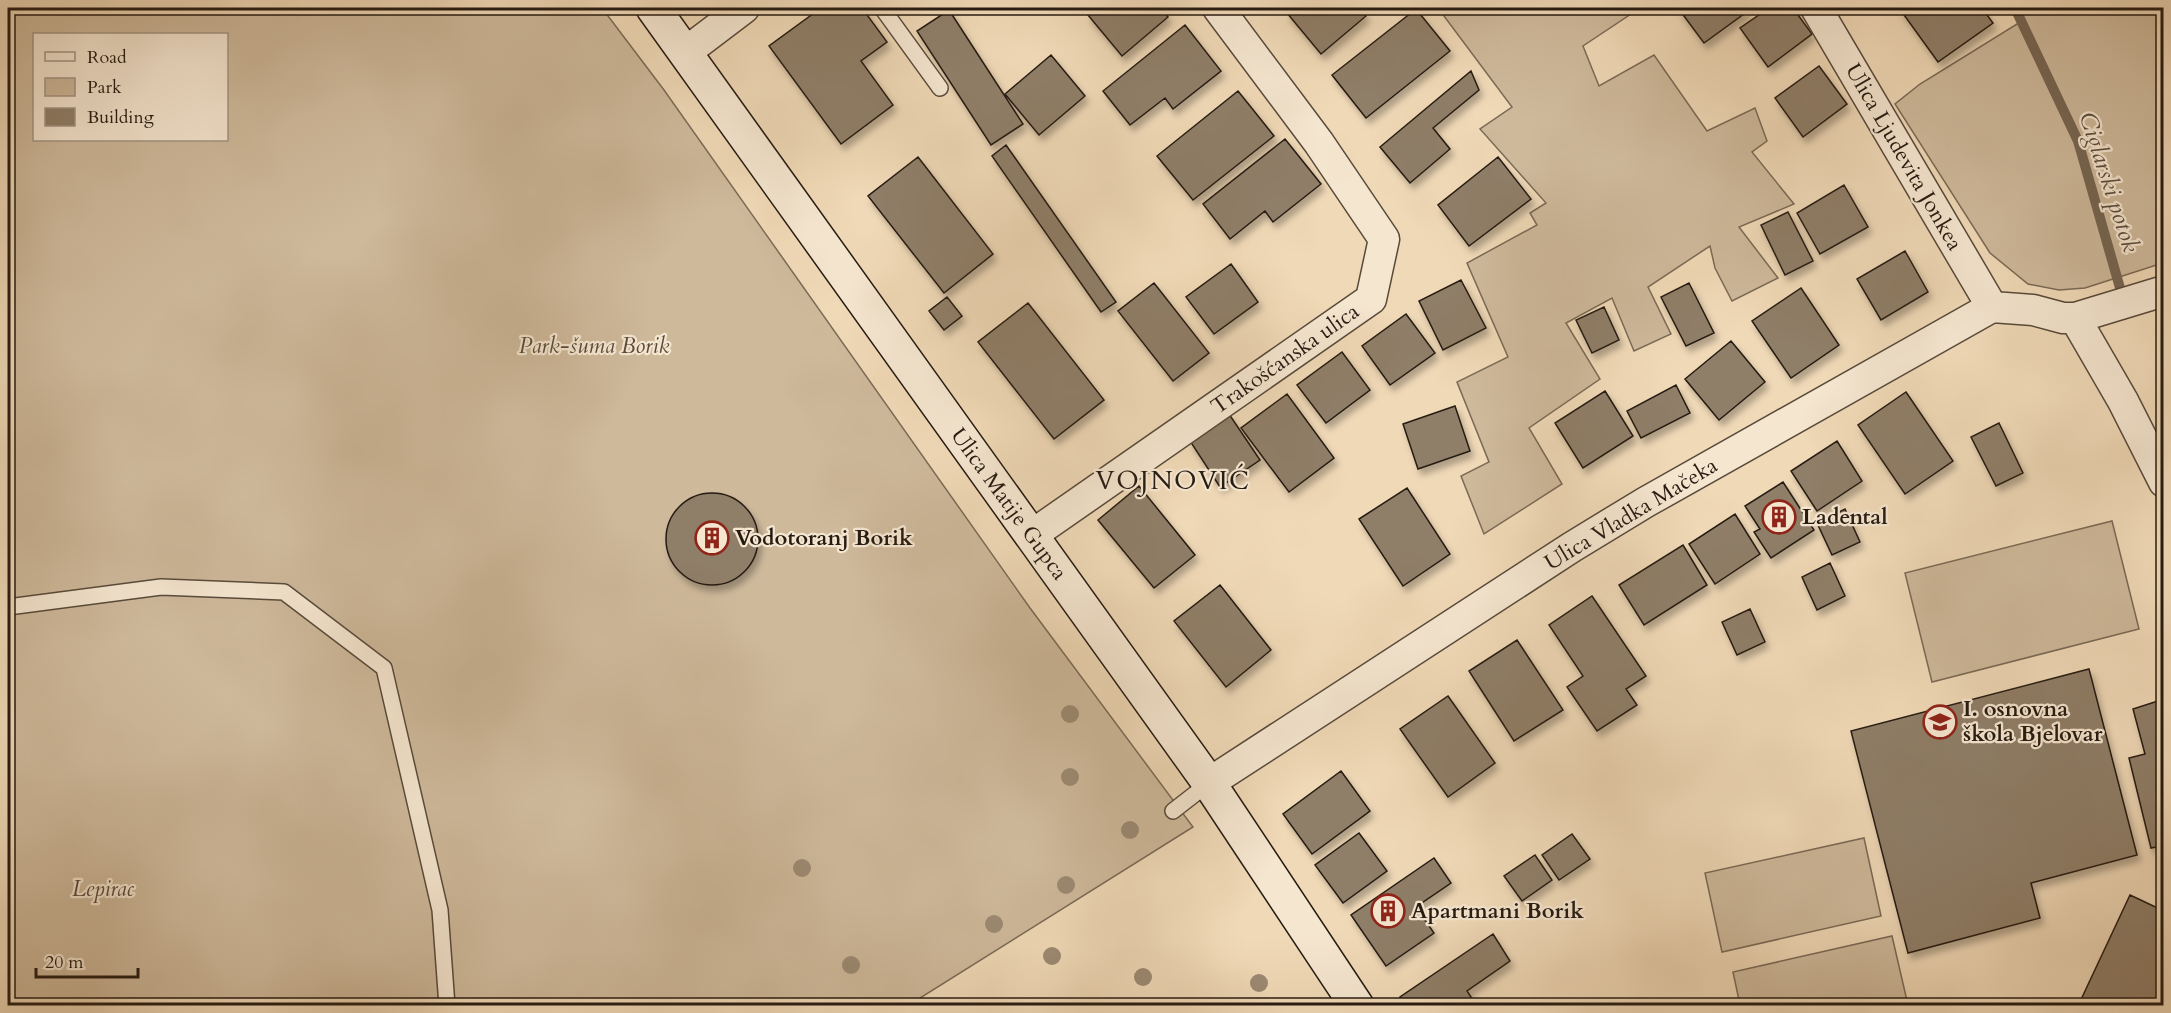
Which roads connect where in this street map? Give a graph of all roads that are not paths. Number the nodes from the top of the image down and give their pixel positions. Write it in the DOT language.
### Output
graph roads {
  1 [pos="654,8"];
  2 [pos="744,8"];
  3 [pos="882,8"];
  4 [pos="1218,8"];
  5 [pos="1816,8"];
  6 [pos="686,52"];
  7 [pos="940,88"];
  8 [pos="2138,299"];
  9 [pos="1992,307"];
  10 [pos="2075,318"];
  11 [pos="2163,482"];
  12 [pos="1032,535"];
  13 [pos="8,607"];
  14 [pos="1209,783"];
  15 [pos="1173,811"];
  16 [pos="447,1005"];
  17 [pos="1357,1005"];
  1 -- 6 [label="street, Ulica Matije Gupca"];
  2 -- 6 [label="street"];
  3 -- 7 [label="lane"];
  4 -- 12 [label="street, Trakošćanska ulica"];
  5 -- 9 [label="street, Ulica Ljudevita Jonkea"];
  6 -- 12 [label="street, Ulica Matije Gupca"];
  8 -- 10 [label="street"];
  9 -- 10 [label="street"];
  9 -- 14 [label="street, Ulica Vladka Mačeka"];
  10 -- 11 [label="street"];
  12 -- 14 [label="street, Ulica Matije Gupca"];
  13 -- 16 [label="lane"];
  14 -- 15 [label="lane"];
  14 -- 17 [label="street, Ulica Matije Gupca"];
}
